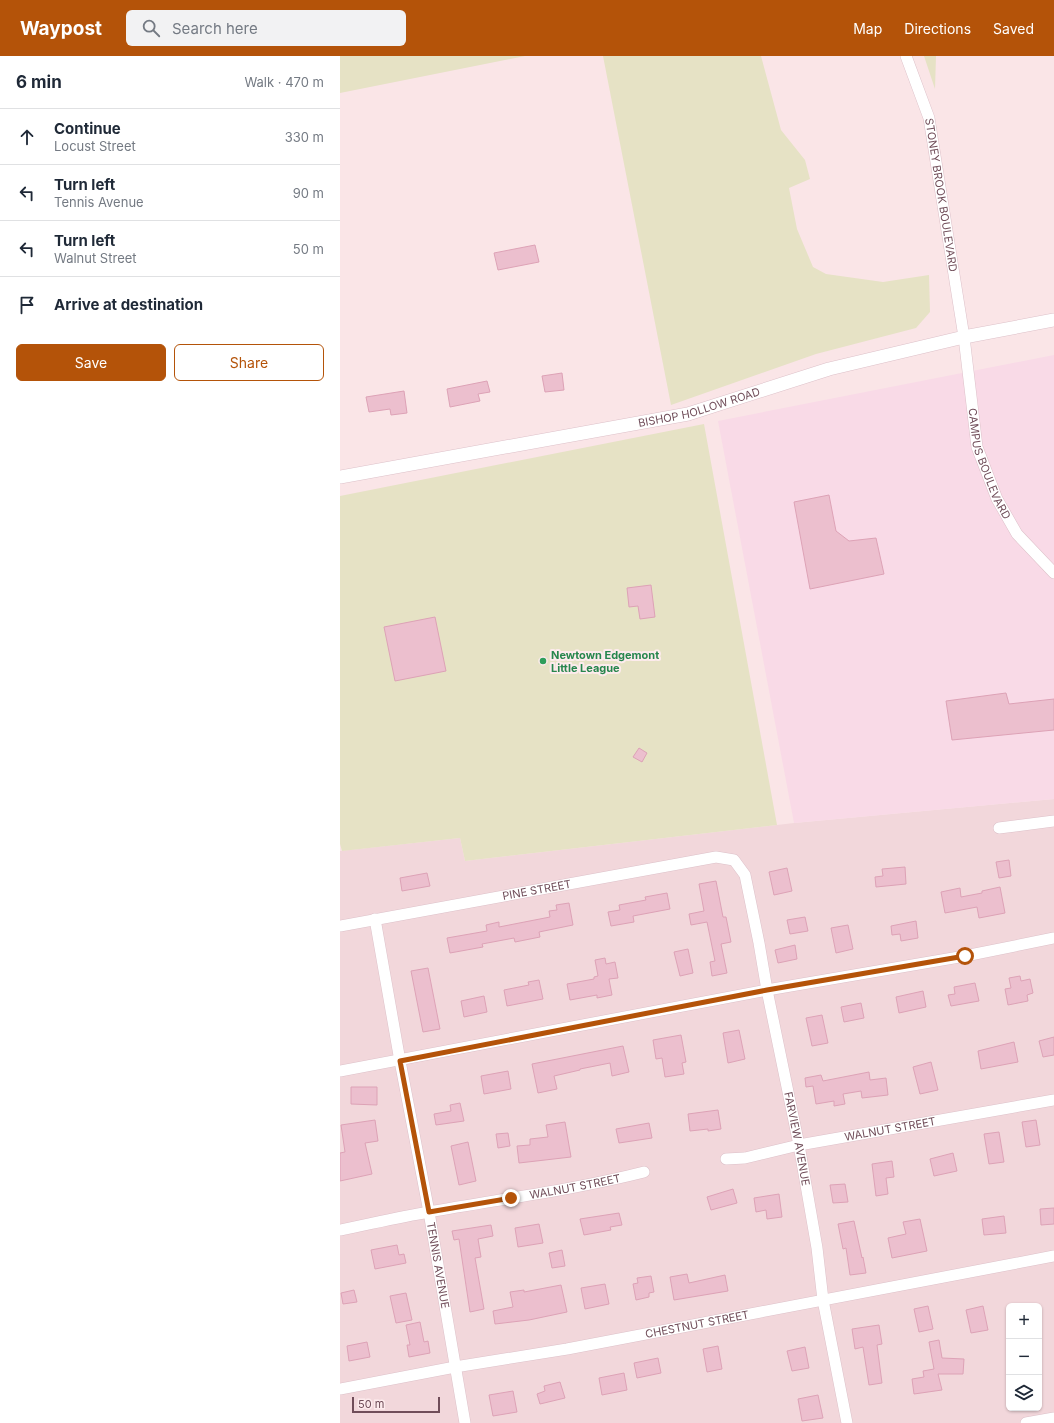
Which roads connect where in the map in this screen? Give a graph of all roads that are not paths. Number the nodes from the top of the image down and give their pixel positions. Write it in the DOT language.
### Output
graph roads {
  1 [pos="906,56"];
  2 [pos="1054,320"];
  3 [pos="964,337"];
  4 [pos="340,477"];
  5 [pos="1054,573"];
  6 [pos="1054,821"];
  7 [pos="999,828"];
  8 [pos="734,860"];
  9 [pos="374,919"];
  10 [pos="340,926"];
  11 [pos="1054,938"];
  12 [pos="767,990"];
  13 [pos="400,1061"];
  14 [pos="340,1071"];
  15 [pos="1054,1100"];
  16 [pos="799,1145"];
  17 [pos="726,1159"];
  18 [pos="644,1172"];
  19 [pos="429,1212"];
  20 [pos="340,1230"];
  21 [pos="1054,1256"];
  22 [pos="823,1300"];
  23 [pos="455,1367"];
  24 [pos="340,1389"];
  25 [pos="1054,1418"];
  26 [pos="465,1423"];
  27 [pos="847,1423"];
  28 [pos="1026,1423"];
  1 -- 3 [label="street, STONEY BROOK BOULEVARD"];
  2 -- 3 [label="street, BISHOP HOLLOW ROAD"];
  3 -- 4 [label="street, BISHOP HOLLOW ROAD"];
  3 -- 5 [label="street, CAMPUS BOULEVARD"];
  6 -- 7 [label="street"];
  8 -- 9 [label="street, PINE STREET"];
  8 -- 12 [label="street, FARVIEW AVENUE"];
  9 -- 10 [label="street, PINE STREET"];
  9 -- 13 [label="street, TENNIS AVENUE"];
  11 -- 12 [label="street"];
  12 -- 13 [label="street"];
  12 -- 16 [label="street, FARVIEW AVENUE"];
  13 -- 14 [label="street"];
  13 -- 19 [label="street, TENNIS AVENUE"];
  15 -- 16 [label="street, WALNUT STREET"];
  16 -- 17 [label="street, WALNUT STREET"];
  16 -- 22 [label="street, FARVIEW AVENUE"];
  18 -- 19 [label="street, WALNUT STREET"];
  19 -- 20 [label="street, WALNUT STREET"];
  19 -- 23 [label="street, TENNIS AVENUE"];
  21 -- 22 [label="street, CHESTNUT STREET"];
  22 -- 23 [label="street, CHESTNUT STREET"];
  22 -- 27 [label="street, FARVIEW AVENUE"];
  23 -- 24 [label="street, CHESTNUT STREET"];
  23 -- 26 [label="street, TENNIS AVENUE"];
  25 -- 28 [label="street"];
}
